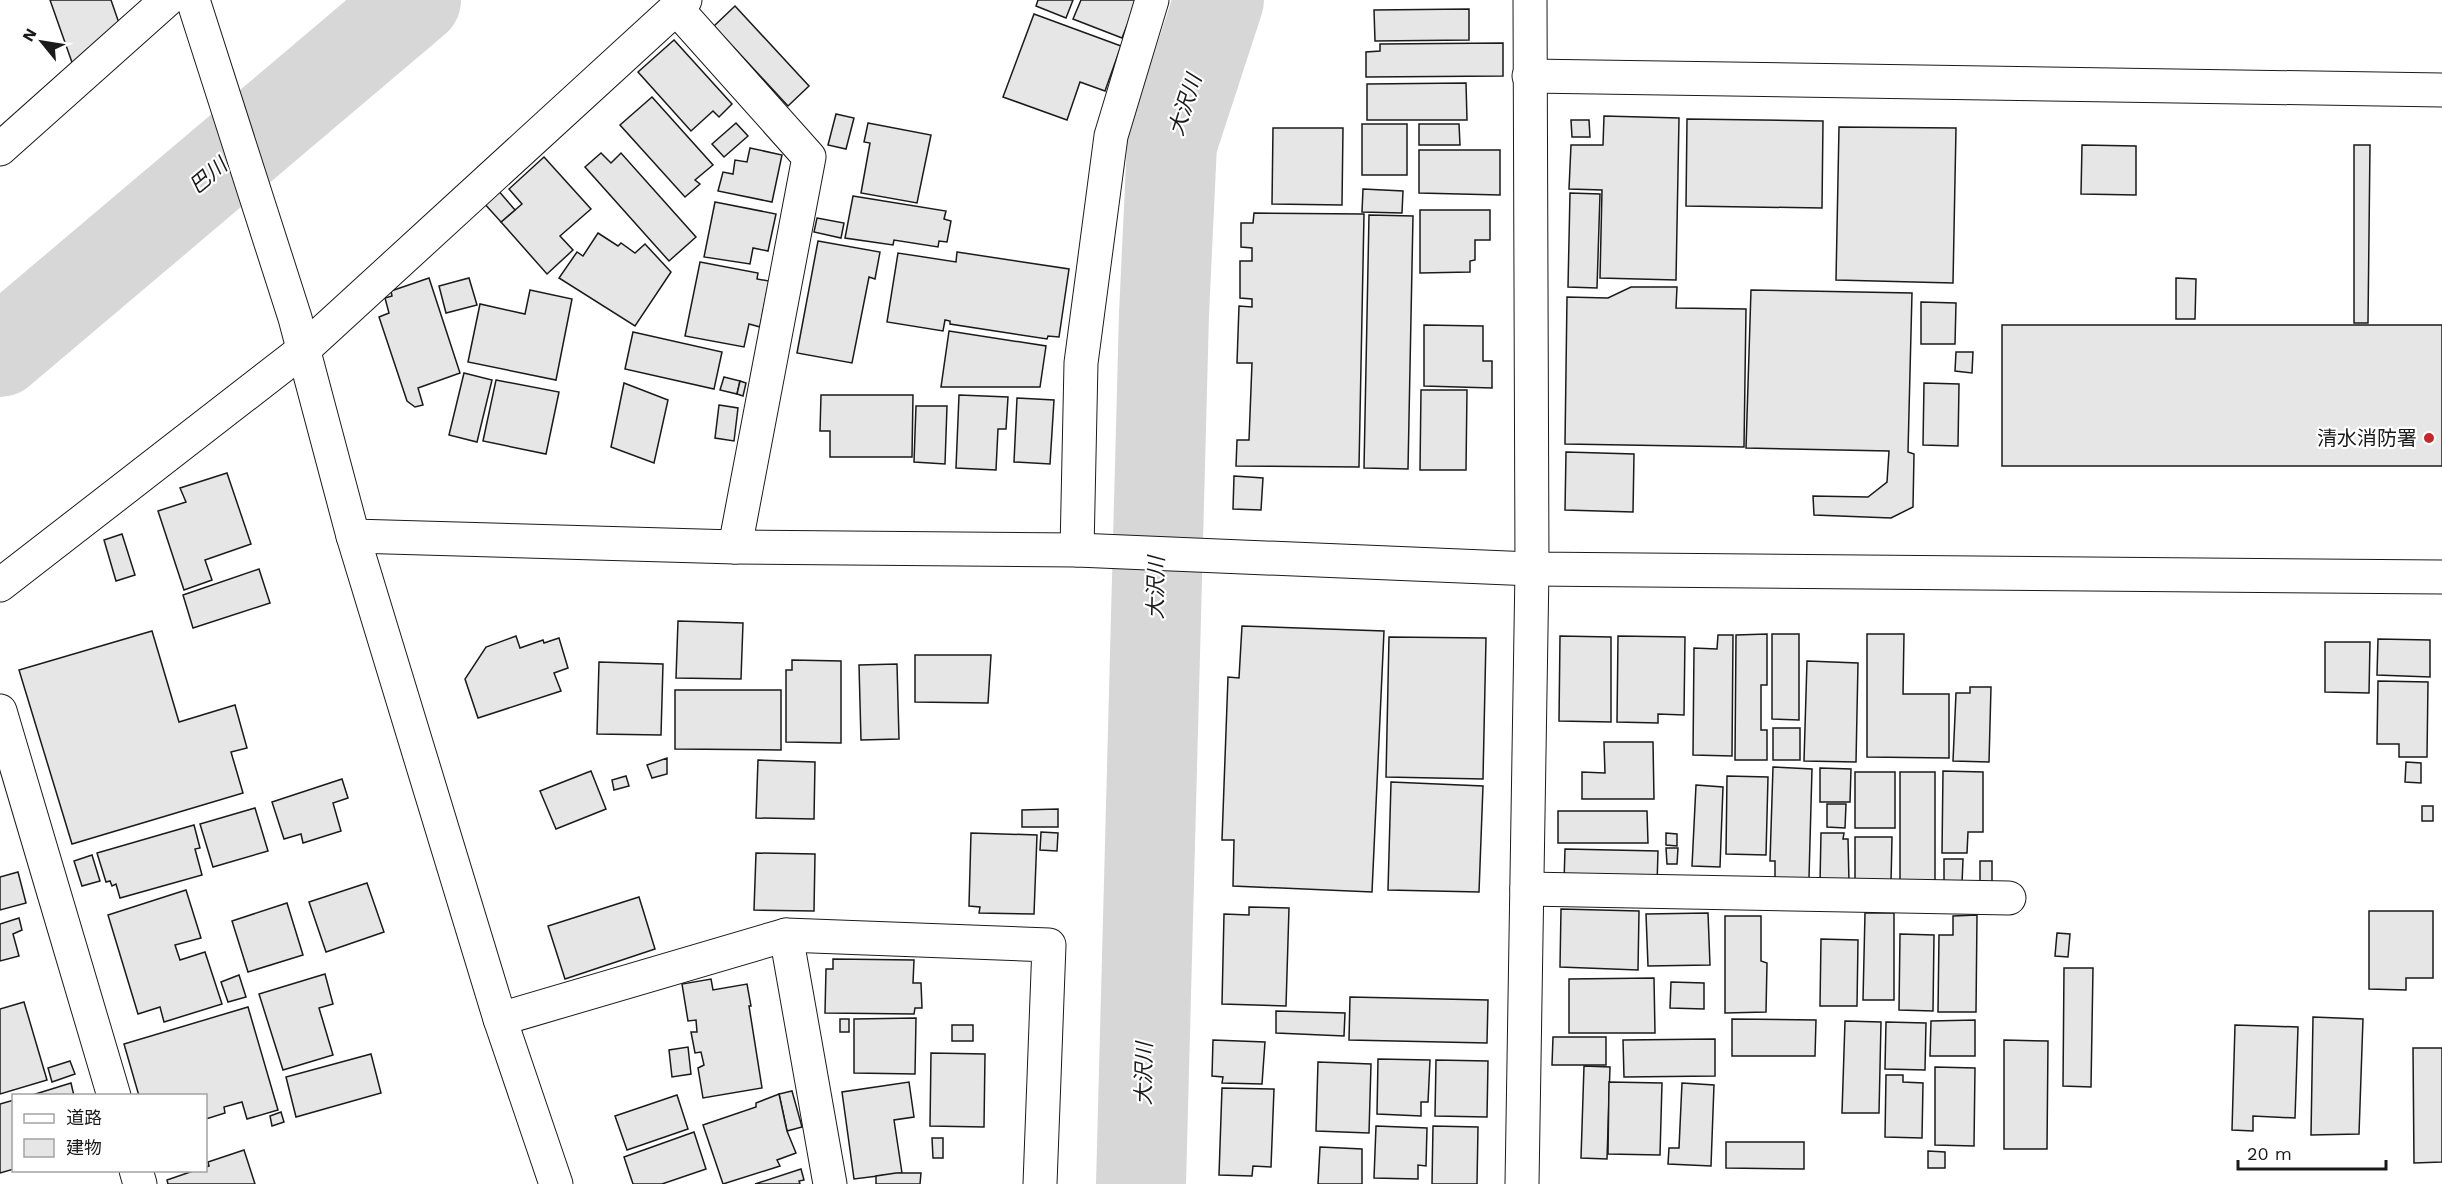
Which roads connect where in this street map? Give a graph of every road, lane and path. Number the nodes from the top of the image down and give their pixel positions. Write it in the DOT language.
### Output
graph roads {
  1 [pos="1152,0"];
  2 [pos="1530,0"];
  3 [pos="185,3"];
  4 [pos="681,4"];
  5 [pos="1529,76"];
  6 [pos="2442,90"];
  7 [pos="0,149"];
  8 [pos="303,350"];
  9 [pos="353,536"];
  10 [pos="735,547"];
  11 [pos="1085,551"];
  12 [pos="1532,569"];
  13 [pos="2442,577"];
  14 [pos="0,585"];
  15 [pos="0,711"];
  16 [pos="1527,889"];
  17 [pos="2009,898"];
  18 [pos="786,935"];
  19 [pos="500,1019"];
  20 [pos="114,1094"];
  21 [pos="555,1184"];
  22 [pos="830,1184"];
  23 [pos="1040,1184"];
  24 [pos="1522,1184"];
  1 -- 11 [label="street"];
  2 -- 5 [label="street"];
  3 -- 7 [label="street"];
  3 -- 8 [label="street"];
  4 -- 8 [label="street"];
  4 -- 10 [label="street"];
  5 -- 6 [label="street"];
  5 -- 12 [label="street"];
  8 -- 9 [label="street"];
  8 -- 14 [label="street"];
  9 -- 10 [label="street"];
  9 -- 19 [label="street"];
  10 -- 11 [label="street"];
  11 -- 12 [label="street"];
  12 -- 13 [label="street"];
  12 -- 16 [label="street"];
  15 -- 20 [label="street"];
  16 -- 17 [label="street"];
  16 -- 24 [label="street"];
  18 -- 19 [label="street"];
  18 -- 22 [label="street"];
  18 -- 23 [label="street"];
  19 -- 21 [label="street"];
}
